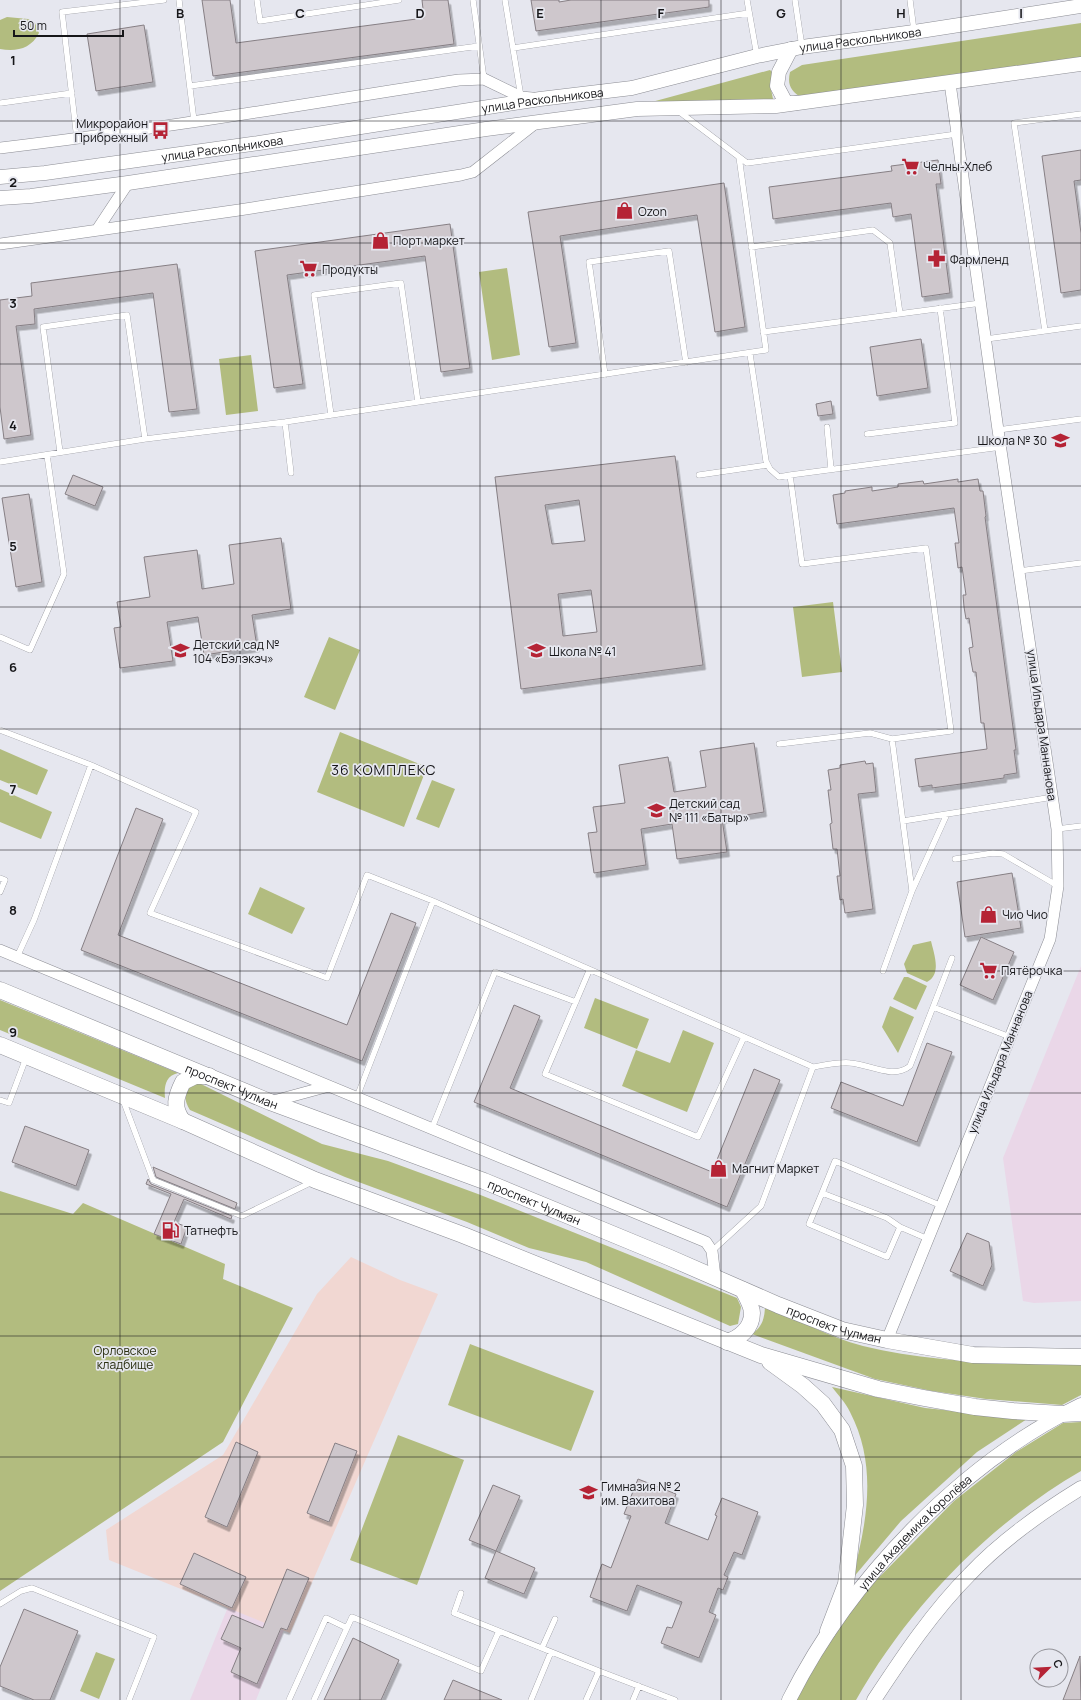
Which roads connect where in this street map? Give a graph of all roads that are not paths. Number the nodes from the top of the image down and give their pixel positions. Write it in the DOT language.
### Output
graph roads {
  1 [pos="164,0"];
  2 [pos="179,0"];
  3 [pos="257,0"];
  4 [pos="399,0"];
  5 [pos="473,0"];
  6 [pos="505,0"];
  7 [pos="747,0"];
  8 [pos="795,0"];
  9 [pos="910,0"];
  10 [pos="1081,6"];
  11 [pos="749,13"];
  12 [pos="914,32"];
  13 [pos="479,46"];
  14 [pos="513,48"];
  15 [pos="796,48"];
  16 [pos="757,56"];
  17 [pos="1081,64"];
  18 [pos="484,78"];
  19 [pos="950,83"];
  20 [pos="190,86"];
  21 [pos="72,93"];
  22 [pos="521,97"];
  23 [pos="540,99"];
  24 [pos="1,103"];
  25 [pos="807,103"];
  26 [pos="674,108"];
  27 [pos="1081,114"];
  28 [pos="194,121"];
  29 [pos="538,122"];
  30 [pos="957,134"];
  31 [pos="77,139"];
  32 [pos="0,148"];
  33 [pos="739,157"];
  34 [pos="0,177"];
  35 [pos="128,184"];
  36 [pos="0,198"];
  37 [pos="97,230"];
  38 [pos="0,244"];
  39 [pos="752,247"];
  40 [pos="981,303"];
  41 [pos="940,308"];
  42 [pos="900,314"];
  43 [pos="1081,326"];
  44 [pos="1045,331"];
  45 [pos="763,332"];
  46 [pos="986,339"];
  47 [pos="750,354"];
  48 [pos="686,363"];
  49 [pos="605,375"];
  50 [pos="418,402"];
  51 [pos="331,415"];
  52 [pos="1081,418"];
  53 [pos="285,422"];
  54 [pos="827,427"];
  55 [pos="998,430"];
  56 [pos="867,434"];
  57 [pos="145,439"];
  58 [pos="1001,447"];
  59 [pos="60,452"];
  60 [pos="47,455"];
  61 [pos="0,462"];
  62 [pos="768,465"];
  63 [pos="831,469"];
  64 [pos="291,473"];
  65 [pos="699,475"];
  66 [pos="790,475"];
  67 [pos="1081,563"];
  68 [pos="1019,571"];
  69 [pos="0,637"];
  70 [pos="0,730"];
  71 [pos="892,739"];
  72 [pos="778,744"];
  73 [pos="91,765"];
  74 [pos="1053,797"];
  75 [pos="947,814"];
  76 [pos="903,822"];
  77 [pos="1081,826"];
  78 [pos="1057,829"];
  79 [pos="955,859"];
  80 [pos="0,878"];
  81 [pos="1058,886"];
  82 [pos="912,891"];
  83 [pos="0,892"];
  84 [pos="433,901"];
  85 [pos="0,950"];
  86 [pos="17,957"];
  87 [pos="952,958"];
  88 [pos="589,971"];
  89 [pos="883,972"];
  90 [pos="0,990"];
  91 [pos="576,1002"];
  92 [pos="933,1007"];
  93 [pos="1010,1037"];
  94 [pos="744,1038"];
  95 [pos="0,1045"];
  96 [pos="26,1056"];
  97 [pos="813,1067"];
  98 [pos="209,1076"];
  99 [pos="329,1086"];
  100 [pos="122,1096"];
  101 [pos="356,1097"];
  102 [pos="0,1100"];
  103 [pos="270,1102"];
  104 [pos="183,1121"];
  105 [pos="432,1128"];
  106 [pos="315,1180"];
  107 [pos="822,1193"];
  108 [pos="942,1206"];
  109 [pos="900,1228"];
  110 [pos="928,1238"];
  111 [pos="712,1251"];
  112 [pos="715,1277"];
  113 [pos="743,1290"];
  114 [pos="887,1340"];
  115 [pos="727,1342"];
  116 [pos="761,1355"];
  117 [pos="1081,1357"];
  118 [pos="1081,1405"];
  119 [pos="1081,1413"];
  120 [pos="1062,1414"];
  121 [pos="1081,1488"];
  122 [pos="461,1593"];
  123 [pos="0,1604"];
  124 [pos="555,1619"];
  125 [pos="347,1628"];
  126 [pos="499,1631"];
  127 [pos="828,1631"];
  128 [pos="542,1648"];
  129 [pos="551,1652"];
  130 [pos="599,1671"];
  131 [pos="639,1686"];
  132 [pos="128,1700"];
  133 [pos="289,1700"];
  134 [pos="314,1700"];
  135 [pos="531,1700"];
  136 [pos="586,1700"];
  137 [pos="633,1700"];
  138 [pos="675,1700"];
  139 [pos="789,1700"];
  140 [pos="874,1700"];
  1 -- 21 [label="lane"];
  2 -- 20 [label="lane"];
  3 -- 4 [label="lane"];
  5 -- 13 [label="lane"];
  6 -- 14 [label="lane"];
  7 -- 11 [label="lane"];
  8 -- 15 [label="lane"];
  9 -- 12 [label="lane"];
  10 -- 12 [label="street, улица Раскольникова"];
  11 -- 14 [label="lane"];
  11 -- 16 [label="lane"];
  12 -- 15 [label="street, улица Раскольникова"];
  13 -- 18 [label="lane"];
  13 -- 20 [label="lane"];
  14 -- 22 [label="lane"];
  15 -- 16 [label="street, улица Раскольникова"];
  15 -- 25 [label="street"];
  16 -- 23 [label="street, улица Раскольникова"];
  17 -- 19 [label="street, улица Раскольникова"];
  18 -- 22 [label="street"];
  18 -- 28 [label="street"];
  19 -- 25 [label="street, улица Раскольникова"];
  19 -- 30 [label="street, улица Ильдара Маннанова"];
  20 -- 28 [label="lane"];
  21 -- 24 [label="lane"];
  21 -- 31 [label="lane"];
  22 -- 23 [label="street"];
  23 -- 34 [label="street, улица Раскольникова"];
  25 -- 26 [label="street, улица Раскольникова"];
  26 -- 29 [label="street, улица Раскольникова"];
  26 -- 33 [label="lane"];
  27 -- 44 [label="lane"];
  28 -- 31 [label="street"];
  29 -- 35 [label="street, улица Раскольникова"];
  29 -- 37 [label="street"];
  30 -- 33 [label="lane"];
  30 -- 40 [label="street, улица Ильдара Маннанова"];
  31 -- 32 [label="street"];
  33 -- 39 [label="lane"];
  35 -- 36 [label="street, улица Раскольникова"];
  35 -- 37 [label="street"];
  37 -- 38 [label="street"];
  39 -- 42 [label="lane"];
  39 -- 45 [label="lane"];
  40 -- 41 [label="lane"];
  40 -- 46 [label="street, улица Ильдара Маннанова"];
  41 -- 42 [label="lane"];
  41 -- 56 [label="lane"];
  42 -- 45 [label="lane"];
  43 -- 44 [label="lane"];
  44 -- 46 [label="lane"];
  45 -- 47 [label="lane"];
  46 -- 55 [label="street, улица Ильдара Маннанова"];
  47 -- 48 [label="lane"];
  47 -- 62 [label="lane"];
  48 -- 49 [label="lane"];
  48 -- 49 [label="lane"];
  49 -- 50 [label="lane"];
  50 -- 51 [label="lane"];
  50 -- 51 [label="lane"];
  51 -- 53 [label="lane"];
  52 -- 55 [label="lane"];
  53 -- 57 [label="lane"];
  53 -- 64 [label="lane"];
  54 -- 63 [label="lane"];
  55 -- 58 [label="street, улица Ильдара Маннанова"];
  57 -- 59 [label="lane"];
  57 -- 59 [label="lane"];
  58 -- 63 [label="lane"];
  58 -- 68 [label="street, улица Ильдара Маннанова"];
  59 -- 60 [label="lane"];
  60 -- 61 [label="lane"];
  60 -- 69 [label="lane"];
  62 -- 65 [label="lane"];
  62 -- 66 [label="lane"];
  63 -- 66 [label="lane"];
  66 -- 71 [label="lane"];
  67 -- 68 [label="lane"];
  68 -- 74 [label="street, улица Ильдара Маннанова"];
  70 -- 73 [label="lane"];
  71 -- 72 [label="lane"];
  71 -- 76 [label="lane"];
  73 -- 84 [label="lane"];
  73 -- 86 [label="lane"];
  74 -- 75 [label="lane"];
  74 -- 78 [label="street, улица Ильдара Маннанова"];
  75 -- 76 [label="lane"];
  75 -- 82 [label="lane"];
  76 -- 82 [label="lane"];
  77 -- 78 [label="lane"];
  78 -- 81 [label="street, улица Ильдара Маннанова"];
  79 -- 81 [label="lane"];
  80 -- 83 [label="lane"];
  81 -- 93 [label="street, улица Ильдара Маннанова"];
  82 -- 89 [label="lane"];
  84 -- 88 [label="lane"];
  84 -- 101 [label="lane"];
  85 -- 86 [label="street"];
  86 -- 99 [label="street"];
  87 -- 92 [label="lane"];
  88 -- 91 [label="lane"];
  88 -- 94 [label="lane"];
  90 -- 98 [label="main road, проспект Чулман"];
  91 -- 94 [label="lane"];
  91 -- 105 [label="lane"];
  92 -- 93 [label="lane"];
  92 -- 97 [label="lane"];
  93 -- 108 [label="street, улица Ильдара Маннанова"];
  94 -- 97 [label="lane"];
  95 -- 96 [label="main road"];
  96 -- 100 [label="main road"];
  96 -- 102 [label="lane"];
  97 -- 111 [label="lane"];
  98 -- 103 [label="main road, проспект Чулман"];
  98 -- 104 [label="main road"];
  99 -- 101 [label="street"];
  99 -- 103 [label="street"];
  100 -- 104 [label="main road"];
  100 -- 106 [label="lane"];
  101 -- 105 [label="street"];
  103 -- 112 [label="main road, проспект Чулман"];
  104 -- 106 [label="main road"];
  105 -- 111 [label="street"];
  106 -- 115 [label="main road"];
  107 -- 108 [label="lane"];
  107 -- 109 [label="lane"];
  107 -- 109 [label="lane"];
  108 -- 110 [label="street, улица Ильдара Маннанова"];
  109 -- 110 [label="lane"];
  110 -- 114 [label="street, улица Ильдара Маннанова"];
  111 -- 112 [label="street"];
  112 -- 113 [label="main road, проспект Чулман"];
  113 -- 114 [label="main road, проспект Чулман"];
  113 -- 115 [label="main road"];
  114 -- 117 [label="main road, проспект Чулман"];
  115 -- 116 [label="main road"];
  116 -- 120 [label="main road"];
  116 -- 127 [label="main road"];
  118 -- 120 [label="street, улица Академика Королёва"];
  119 -- 120 [label="main road"];
  120 -- 127 [label="street, улица Академика Королёва"];
  121 -- 140 [label="street"];
  122 -- 126 [label="lane"];
  123 -- 132 [label="lane"];
  124 -- 128 [label="lane"];
  125 -- 126 [label="lane"];
  125 -- 133 [label="lane"];
  125 -- 134 [label="lane"];
  126 -- 128 [label="lane"];
  127 -- 139 [label="street, улица Академика Королёва"];
  128 -- 129 [label="lane"];
  129 -- 130 [label="lane"];
  129 -- 135 [label="lane"];
  130 -- 131 [label="lane"];
  130 -- 136 [label="lane"];
  131 -- 137 [label="lane"];
  131 -- 138 [label="lane"];
}
